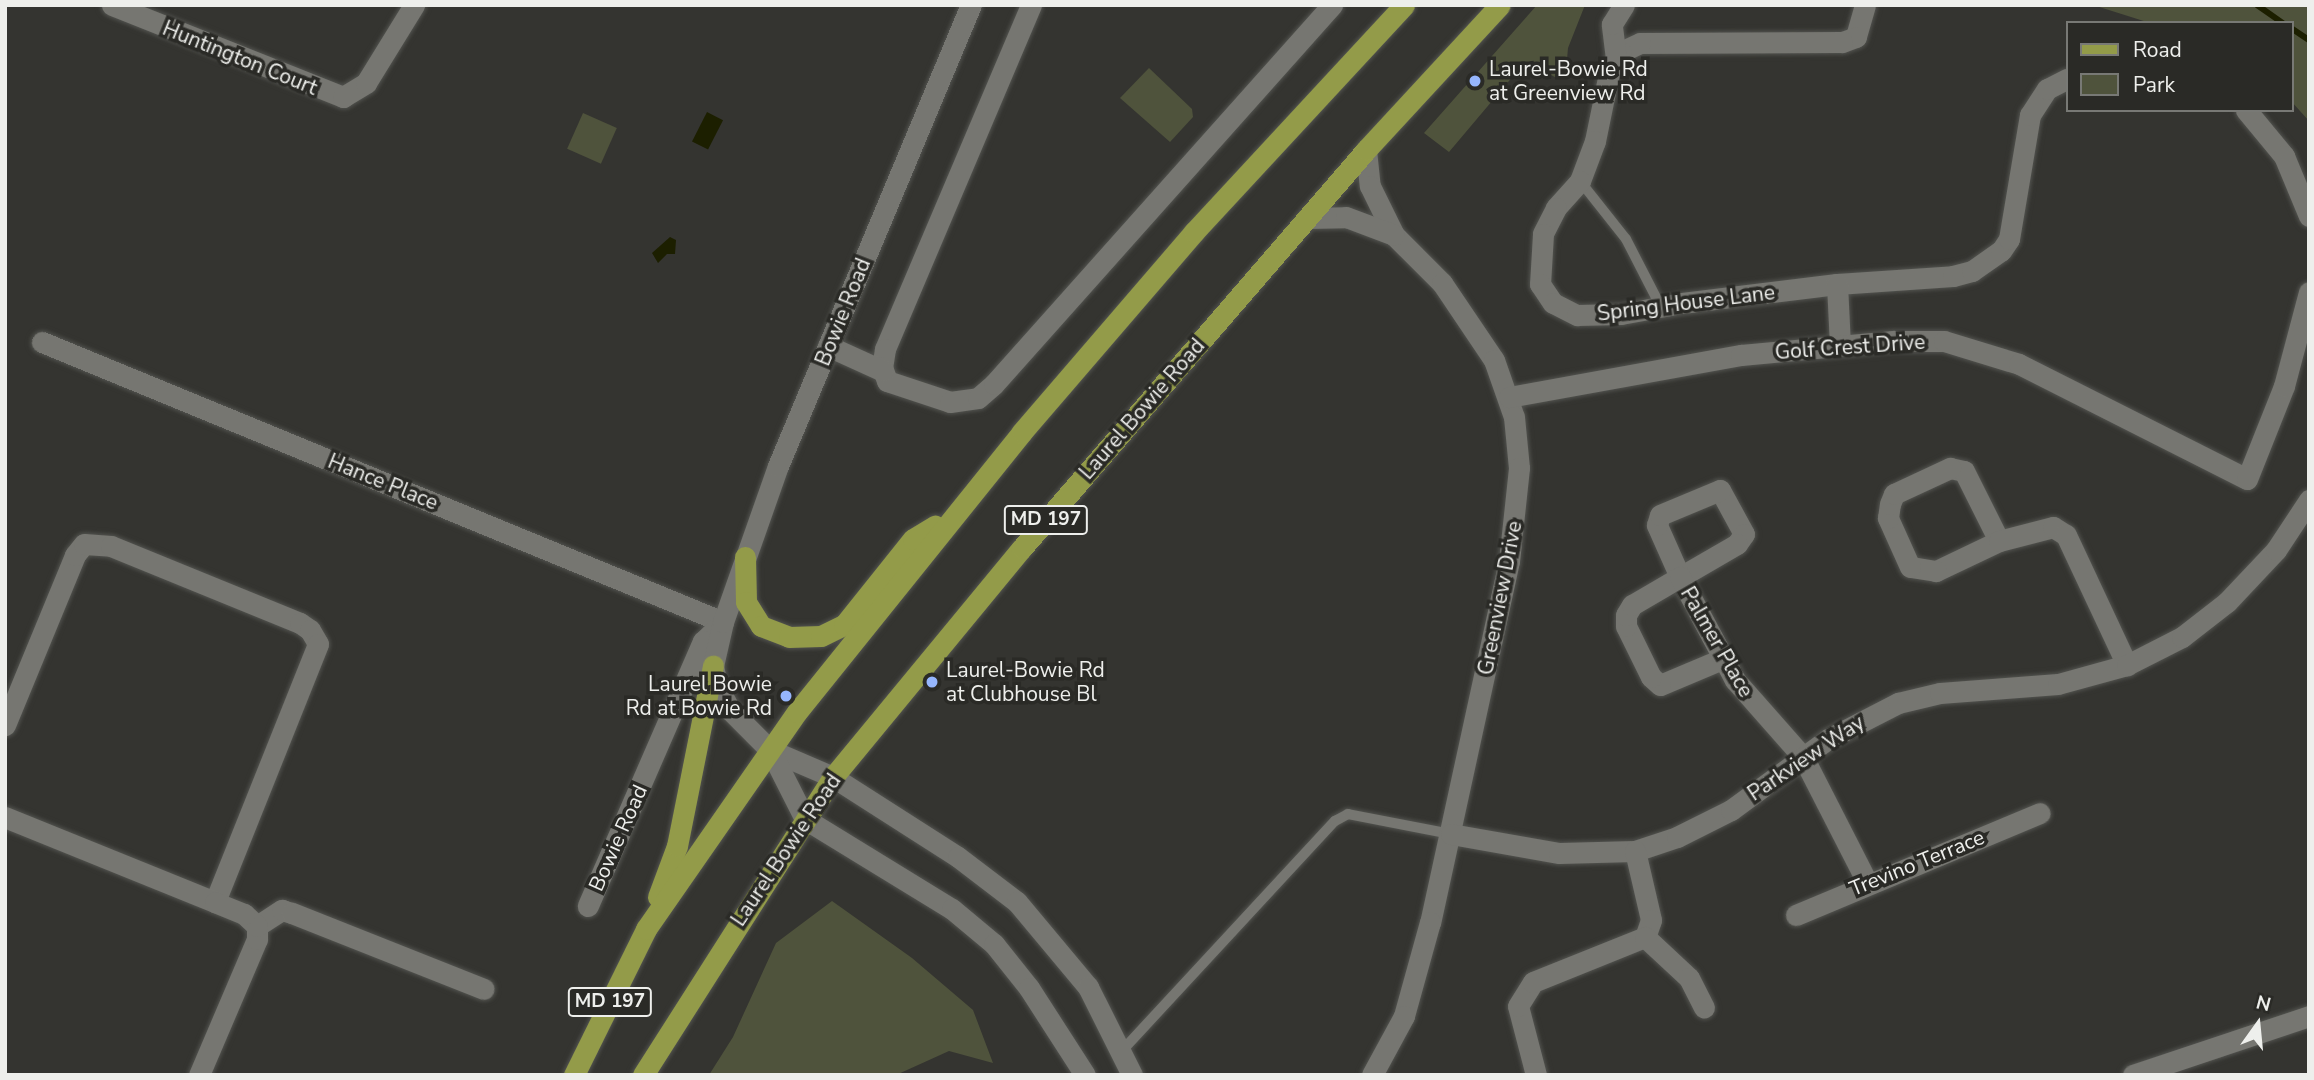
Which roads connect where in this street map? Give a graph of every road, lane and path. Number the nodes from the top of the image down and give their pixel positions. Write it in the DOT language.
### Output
graph roads {
  1 [pos="112,5"];
  2 [pos="414,5"];
  3 [pos="971,5"];
  4 [pos="1031,5"];
  5 [pos="1332,5"];
  6 [pos="1405,5"];
  7 [pos="1500,5"];
  8 [pos="1624,5"];
  9 [pos="1866,5"];
  10 [pos="1616,59"];
  11 [pos="2066,80"];
  12 [pos="2248,112"];
  13 [pos="1366,150"];
  14 [pos="1580,181"];
  15 [pos="2309,216"];
  16 [pos="1307,218"];
  17 [pos="1394,235"];
  18 [pos="1837,284"];
  19 [pos="2309,292"];
  20 [pos="1661,307"];
  21 [pos="42,342"];
  22 [pos="1840,345"];
  23 [pos="828,346"];
  24 [pos="883,371"];
  25 [pos="1508,397"];
  26 [pos="2307,508"];
  27 [pos="944,524"];
  28 [pos="1998,541"];
  29 [pos="745,557"];
  30 [pos="723,622"];
  31 [pos="1722,659"];
  32 [pos="2127,665"];
  33 [pos="713,666"];
  34 [pos="5,725"];
  35 [pos="771,750"];
  36 [pos="1803,757"];
  37 [pos="833,777"];
  38 [pos="2040,813"];
  39 [pos="5,817"];
  40 [pos="805,819"];
  41 [pos="1451,834"];
  42 [pos="1634,851"];
  43 [pos="1867,882"];
  44 [pos="215,902"];
  45 [pos="587,906"];
  46 [pos="1796,915"];
  47 [pos="257,926"];
  48 [pos="646,929"];
  49 [pos="1648,929"];
  50 [pos="484,989"];
  51 [pos="1704,1007"];
  52 [pos="2309,1016"];
  53 [pos="1119,1054"];
  54 [pos="199,1075"];
  55 [pos="575,1075"];
  56 [pos="643,1075"];
  57 [pos="1085,1075"];
  58 [pos="1132,1075"];
  59 [pos="1372,1075"];
  60 [pos="1536,1075"];
  61 [pos="2133,1075"];
  1 -- 2 [label="street, Huntington Court"];
  3 -- 23 [label="street, Bowie Road"];
  4 -- 24 [label="street"];
  5 -- 24 [label="street"];
  6 -- 27 [label="main road, MD 197"];
  7 -- 13 [label="main road, Laurel Bowie Road / MD 197"];
  8 -- 10 [label="street, Spring House Lane"];
  9 -- 10 [label="street"];
  10 -- 14 [label="street, Spring House Lane"];
  11 -- 18 [label="street, Spring House Lane"];
  12 -- 15 [label="street"];
  13 -- 16 [label="main road, Laurel Bowie Road / MD 197"];
  13 -- 17 [label="street, Greenview Drive"];
  14 -- 20 [label="lane"];
  14 -- 20 [label="street, Spring House Lane"];
  16 -- 17 [label="street"];
  16 -- 37 [label="main road, Laurel Bowie Road / MD 197"];
  17 -- 25 [label="street, Greenview Drive"];
  18 -- 20 [label="street, Spring House Lane"];
  18 -- 22 [label="street"];
  19 -- 22 [label="street, Golf Crest Drive"];
  21 -- 30 [label="street, Hance Place"];
  22 -- 25 [label="street, Golf Crest Drive"];
  23 -- 24 [label="street"];
  23 -- 29 [label="street, Bowie Road"];
  25 -- 41 [label="street, Greenview Drive"];
  26 -- 32 [label="street, Parkview Way"];
  27 -- 29 [label="main road"];
  27 -- 35 [label="main road, MD 197"];
  28 -- 28 [label="street"];
  28 -- 32 [label="street"];
  29 -- 30 [label="street, Bowie Road"];
  30 -- 33 [label="street, Bowie Road"];
  30 -- 45 [label="street, Bowie Road"];
  31 -- 31 [label="street, Palmer Place"];
  31 -- 36 [label="street, Palmer Place"];
  32 -- 36 [label="street, Parkview Way"];
  33 -- 35 [label="street"];
  33 -- 48 [label="main road"];
  34 -- 44 [label="street"];
  35 -- 37 [label="street"];
  35 -- 40 [label="street"];
  35 -- 48 [label="main road, MD 197"];
  36 -- 42 [label="street, Parkview Way"];
  36 -- 43 [label="street, Palmer Place"];
  37 -- 40 [label="main road, Laurel Bowie Road / MD 197"];
  37 -- 53 [label="street"];
  38 -- 43 [label="street, Trevino Terrace"];
  39 -- 44 [label="street"];
  40 -- 56 [label="main road, Laurel Bowie Road / MD 197"];
  40 -- 57 [label="street"];
  41 -- 42 [label="street, Parkview Way"];
  41 -- 53 [label="lane"];
  41 -- 59 [label="street, Greenview Drive"];
  42 -- 49 [label="street"];
  43 -- 46 [label="street, Trevino Terrace"];
  44 -- 47 [label="street"];
  47 -- 50 [label="street"];
  47 -- 54 [label="street"];
  48 -- 55 [label="main road, MD 197"];
  49 -- 51 [label="street"];
  49 -- 60 [label="street"];
  52 -- 61 [label="street"];
  53 -- 58 [label="street"];
}
